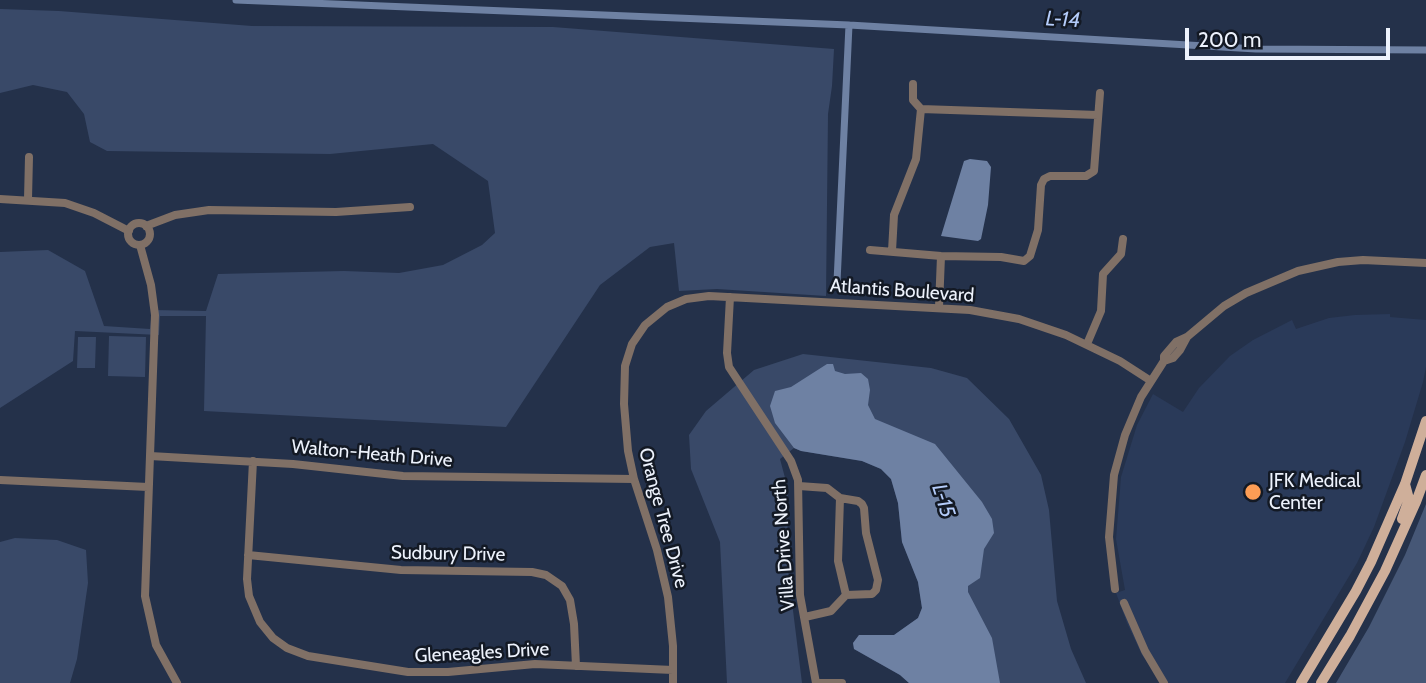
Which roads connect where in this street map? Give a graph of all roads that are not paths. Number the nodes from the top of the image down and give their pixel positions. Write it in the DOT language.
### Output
graph roads {
  1 [pos="913,85"];
  2 [pos="1100,93"];
  3 [pos="921,109"];
  4 [pos="1098,115"];
  5 [pos="29,157"];
  6 [pos="0,199"];
  7 [pos="28,199"];
  8 [pos="410,208"];
  9 [pos="146,226"];
  10 [pos="129,231"];
  11 [pos="1123,239"];
  12 [pos="140,245"];
  13 [pos="870,250"];
  14 [pos="892,251"];
  15 [pos="941,256"];
  16 [pos="1426,263"];
  17 [pos="730,297"];
  18 [pos="939,307"];
  19 [pos="645,325"];
  20 [pos="1087,344"];
  21 [pos="1151,381"];
  22 [pos="1426,421"];
  23 [pos="150,456"];
  24 [pos="253,461"];
  25 [pos="1426,475"];
  26 [pos="634,479"];
  27 [pos="0,480"];
  28 [pos="1405,484"];
  29 [pos="799,486"];
  30 [pos="148,487"];
  31 [pos="840,498"];
  32 [pos="248,555"];
  33 [pos="1115,589"];
  34 [pos="846,594"];
  35 [pos="1124,603"];
  36 [pos="1368,603"];
  37 [pos="805,617"];
  38 [pos="576,666"];
  39 [pos="673,670"];
  40 [pos="177,683"];
  41 [pos="673,683"];
  42 [pos="818,683"];
  43 [pos="842,683"];
  44 [pos="1164,683"];
  45 [pos="1301,683"];
  46 [pos="1321,683"];
  1 -- 3 [label="street"];
  2 -- 4 [label="street"];
  3 -- 4 [label="street"];
  3 -- 14 [label="street"];
  4 -- 15 [label="street"];
  5 -- 7 [label="street"];
  6 -- 7 [label="street"];
  7 -- 10 [label="street"];
  8 -- 9 [label="street"];
  9 -- 10 [label="street"];
  9 -- 12 [label="street"];
  10 -- 12 [label="street"];
  11 -- 20 [label="street"];
  12 -- 23 [label="street"];
  13 -- 14 [label="street"];
  14 -- 15 [label="street"];
  15 -- 18 [label="street"];
  16 -- 21 [label="street"];
  17 -- 18 [label="street, Atlantis Boulevard"];
  17 -- 19 [label="street, Atlantis Boulevard"];
  17 -- 29 [label="street, Villa Drive North"];
  18 -- 20 [label="street, Atlantis Boulevard"];
  19 -- 26 [label="street, Orange Tree Drive"];
  20 -- 21 [label="street, Atlantis Boulevard"];
  21 -- 33 [label="street"];
  22 -- 28 [label="main road"];
  23 -- 24 [label="street, Walton-Heath Drive"];
  23 -- 30 [label="street"];
  24 -- 26 [label="street, Walton-Heath Drive"];
  24 -- 32 [label="street, Gleneagles Drive"];
  25 -- 36 [label="main road"];
  26 -- 39 [label="street, Orange Tree Drive"];
  27 -- 30 [label="street"];
  28 -- 36 [label="main road"];
  28 -- 45 [label="main road"];
  29 -- 31 [label="street"];
  29 -- 37 [label="street, Villa Drive North"];
  30 -- 40 [label="street"];
  31 -- 34 [label="street"];
  31 -- 34 [label="street"];
  32 -- 38 [label="street, Gleneagles Drive"];
  32 -- 38 [label="street, Sudbury Drive"];
  34 -- 37 [label="street"];
  35 -- 44 [label="street"];
  36 -- 46 [label="main road"];
  37 -- 42 [label="street, Villa Drive North"];
  38 -- 39 [label="street, Gleneagles Drive"];
  39 -- 41 [label="street, Orange Tree Drive"];
  42 -- 43 [label="street"];
}
